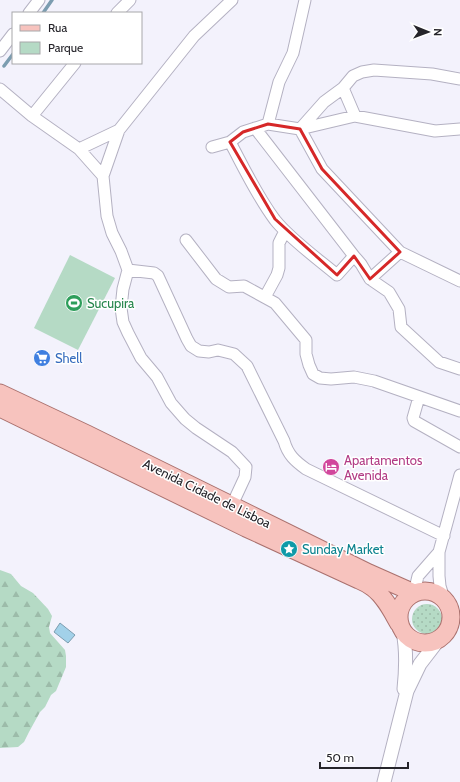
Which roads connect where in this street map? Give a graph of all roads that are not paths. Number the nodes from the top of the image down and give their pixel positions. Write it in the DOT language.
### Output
graph roads {
  1 [pos="39,0"];
  2 [pos="130,0"];
  3 [pos="232,0"];
  4 [pos="305,0"];
  5 [pos="30,12"];
  6 [pos="119,12"];
  7 [pos="12,35"];
  8 [pos="0,51"];
  9 [pos="74,64"];
  10 [pos="460,79"];
  11 [pos="343,88"];
  12 [pos="0,89"];
  13 [pos="32,116"];
  14 [pos="355,116"];
  15 [pos="268,124"];
  16 [pos="255,128"];
  17 [pos="300,129"];
  18 [pos="460,129"];
  19 [pos="118,130"];
  20 [pos="230,142"];
  21 [pos="212,147"];
  22 [pos="79,149"];
  23 [pos="104,176"];
  24 [pos="285,231"];
  25 [pos="186,240"];
  26 [pos="400,252"];
  27 [pos="354,256"];
  28 [pos="128,270"];
  29 [pos="370,279"];
  30 [pos="460,281"];
  31 [pos="265,297"];
  32 [pos="460,369"];
  33 [pos="0,393"];
  34 [pos="419,397"];
  35 [pos="0,408"];
  36 [pos="460,411"];
  37 [pos="460,447"];
  38 [pos="460,476"];
  39 [pos="232,505"];
  40 [pos="444,536"];
  41 [pos="439,552"];
  42 [pos="414,593"];
  43 [pos="450,605"];
  44 [pos="401,628"];
  45 [pos="448,635"];
  46 [pos="400,714"];
  47 [pos="384,782"];
  1 -- 5 [label="street"];
  2 -- 6 [label="street"];
  3 -- 19 [label="street"];
  4 -- 15 [label="street"];
  7 -- 8 [label="street"];
  9 -- 13 [label="street"];
  10 -- 11 [label="street"];
  11 -- 14 [label="street"];
  11 -- 17 [label="street"];
  12 -- 13 [label="street"];
  13 -- 22 [label="street"];
  14 -- 17 [label="street"];
  14 -- 18 [label="street"];
  15 -- 16 [label="street"];
  15 -- 17 [label="street"];
  16 -- 20 [label="street"];
  16 -- 27 [label="street"];
  17 -- 26 [label="street"];
  19 -- 22 [label="street"];
  19 -- 23 [label="street"];
  20 -- 21 [label="street"];
  20 -- 24 [label="street"];
  22 -- 23 [label="street"];
  23 -- 28 [label="street"];
  24 -- 27 [label="street"];
  24 -- 31 [label="street"];
  25 -- 31 [label="street"];
  26 -- 29 [label="street"];
  26 -- 30 [label="street"];
  27 -- 29 [label="street"];
  28 -- 39 [label="street"];
  28 -- 40 [label="street"];
  29 -- 32 [label="street"];
  31 -- 34 [label="street"];
  33 -- 39 [label="main road, Avenida Cidade de Lisboa"];
  34 -- 36 [label="street"];
  34 -- 37 [label="street"];
  35 -- 44 [label="main road, Avenida Cidade de Lisboa"];
  38 -- 40 [label="street"];
  39 -- 42 [label="main road, Avenida Cidade de Lisboa"];
  40 -- 41 [label="street"];
  41 -- 42 [label="street"];
  41 -- 43 [label="street"];
  42 -- 43 [label="main road"];
  42 -- 44 [label="main road"];
  43 -- 45 [label="main road"];
  44 -- 45 [label="main road"];
  44 -- 46 [label="street"];
  45 -- 46 [label="street"];
  46 -- 47 [label="street"];
}
